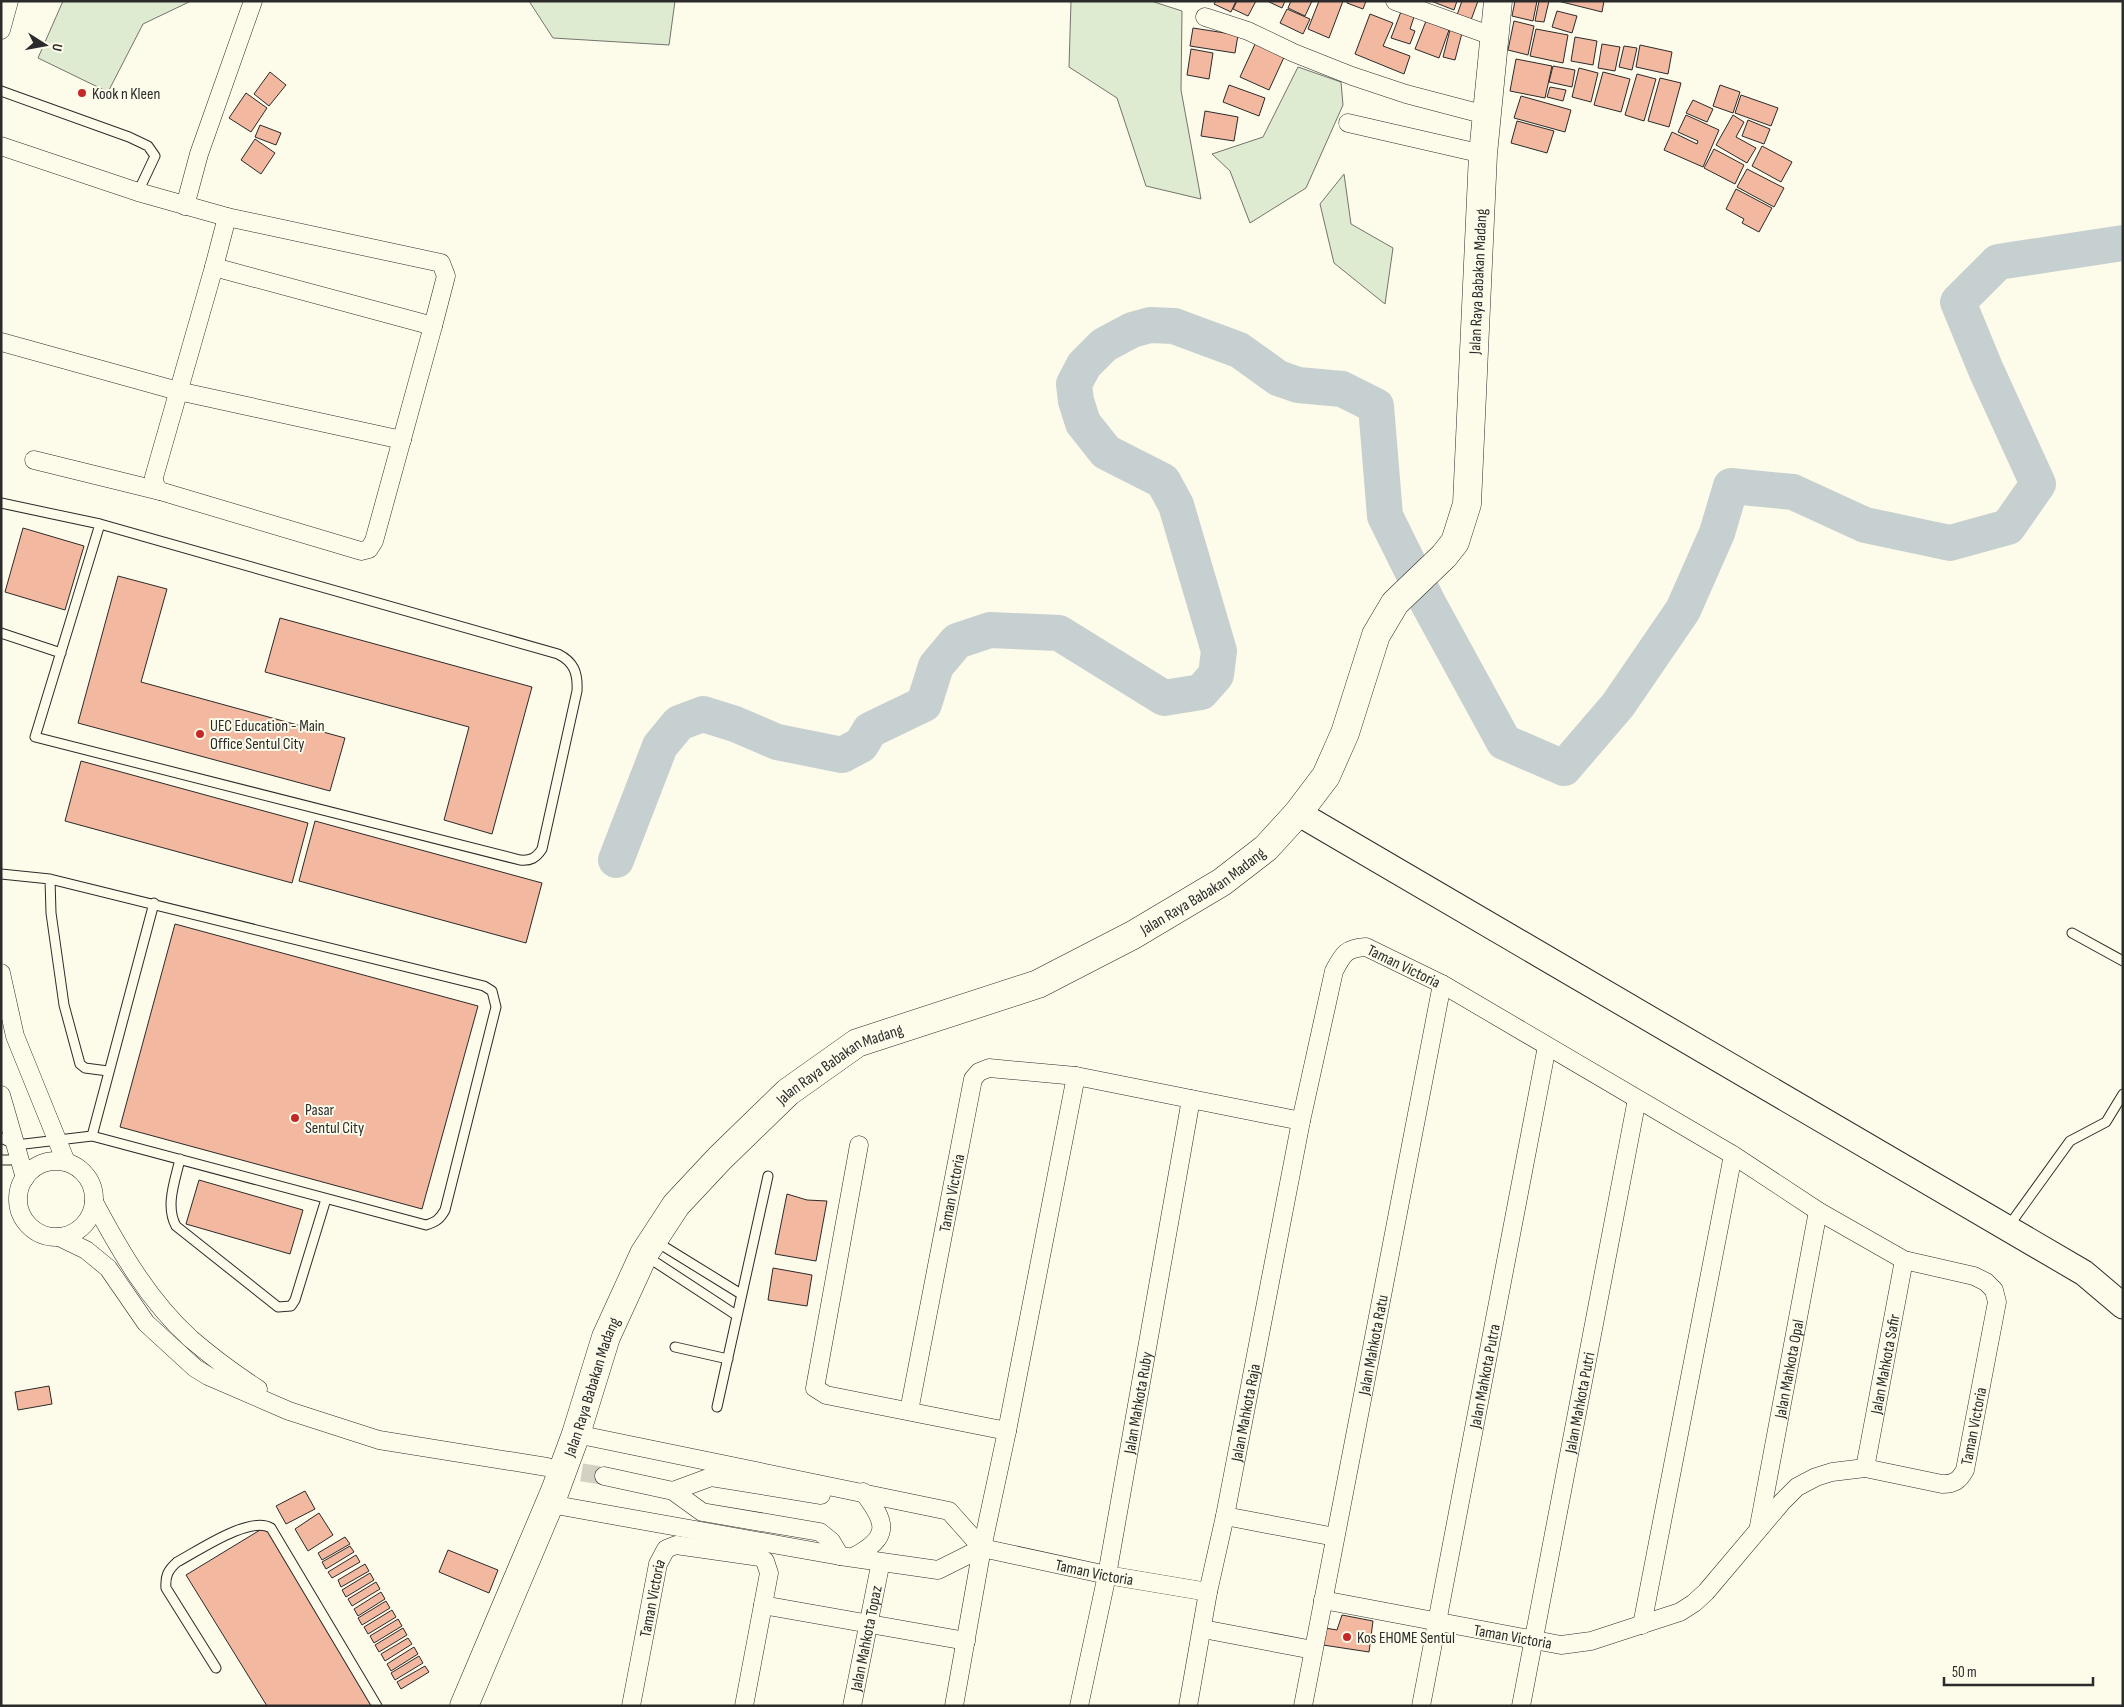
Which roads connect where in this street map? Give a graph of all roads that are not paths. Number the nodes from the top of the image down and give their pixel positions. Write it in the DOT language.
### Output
graph roads {
  1 [pos="9,1"];
  2 [pos="253,1"];
  3 [pos="1395,1"];
  4 [pos="1498,1"];
  5 [pos="1205,17"];
  6 [pos="1,30"];
  7 [pos="1494,37"];
  8 [pos="1,91"];
  9 [pos="1486,115"];
  10 [pos="1348,123"];
  11 [pos="1,146"];
  12 [pos="1483,154"];
  13 [pos="138,192"];
  14 [pos="185,206"];
  15 [pos="227,218"];
  16 [pos="214,267"];
  17 [pos="433,326"];
  18 [pos="1,342"];
  19 [pos="178,391"];
  20 [pos="402,440"];
  21 [pos="34,460"];
  22 [pos="160,491"];
  23 [pos="1,503"];
  24 [pos="100,524"];
  25 [pos="1,633"];
  26 [pos="60,653"];
  27 [pos="1298,813"];
  28 [pos="1,874"];
  29 [pos="50,879"];
  30 [pos="154,903"];
  31 [pos="2072,934"];
  32 [pos="2123,961"];
  33 [pos="1,973"];
  34 [pos="1442,984"];
  35 [pos="1547,1046"];
  36 [pos="108,1071"];
  37 [pos="1076,1076"];
  38 [pos="1,1094"];
  39 [pos="2123,1094"];
  40 [pos="1191,1099"];
  41 [pos="1637,1099"];
  42 [pos="1301,1120"];
  43 [pos="92,1136"];
  44 [pos="56,1142"];
  45 [pos="12,1146"];
  46 [pos="859,1146"];
  47 [pos="1732,1155"];
  48 [pos="180,1159"];
  49 [pos="1,1160"];
  50 [pos="66,1162"];
  51 [pos="768,1176"];
  52 [pos="24,1178"];
  53 [pos="326,1199"];
  54 [pos="94,1202"];
  55 [pos="1818,1211"];
  56 [pos="2007,1228"];
  57 [pos="59,1237"];
  58 [pos="648,1247"];
  59 [pos="1904,1260"];
  60 [pos="741,1294"];
  61 [pos="2123,1306"];
  62 [pos="736,1315"];
  63 [pos="675,1347"];
  64 [pos="728,1359"];
  65 [pos="717,1407"];
  66 [pos="289,1411"];
  67 [pos="908,1411"];
  68 [pos="1007,1431"];
  69 [pos="576,1434"];
  70 [pos="547,1467"];
  71 [pos="1865,1468"];
  72 [pos="604,1476"];
  73 [pos="673,1491"];
  74 [pos="856,1491"];
  75 [pos="550,1504"];
  76 [pos="1225,1516"];
  77 [pos="1759,1526"];
  78 [pos="1335,1537"];
  79 [pos="982,1548"];
  80 [pos="846,1556"];
  81 [pos="879,1571"];
  82 [pos="1107,1574"];
  83 [pos="1208,1592"];
  84 [pos="1323,1600"];
  85 [pos="763,1605"];
  86 [pos="1436,1622"];
  87 [pos="868,1624"];
  88 [pos="1642,1625"];
  89 [pos="1203,1629"];
  90 [pos="1534,1640"];
  91 [pos="966,1641"];
  92 [pos="1314,1650"];
  93 [pos="216,1668"];
  94 [pos="377,1706"];
  95 [pos="464,1706"];
  96 [pos="631,1706"];
  97 [pos="744,1706"];
  98 [pos="852,1706"];
  99 [pos="954,1706"];
  100 [pos="1079,1706"];
  101 [pos="1188,1706"];
  102 [pos="1303,1706"];
  103 [pos="1421,1706"];
  104 [pos="1521,1706"];
  1 -- 6 [label="street"];
  2 -- 14 [label="street"];
  3 -- 7 [label="street"];
  4 -- 7 [label="main road, Jalan Raya Babakan Madang"];
  5 -- 9 [label="street"];
  7 -- 9 [label="main road, Jalan Raya Babakan Madang"];
  8 -- 13 [label="lane"];
  9 -- 12 [label="main road, Jalan Raya Babakan Madang"];
  10 -- 12 [label="street"];
  11 -- 13 [label="street"];
  12 -- 27 [label="main road, Jalan Raya Babakan Madang"];
  13 -- 14 [label="street"];
  14 -- 15 [label="street"];
  15 -- 16 [label="street"];
  15 -- 17 [label="street"];
  16 -- 17 [label="street"];
  16 -- 19 [label="street"];
  17 -- 20 [label="street"];
  18 -- 19 [label="street"];
  19 -- 20 [label="street"];
  19 -- 22 [label="street"];
  20 -- 22 [label="street"];
  21 -- 22 [label="street"];
  23 -- 24 [label="lane"];
  24 -- 26 [label="lane"];
  24 -- 26 [label="lane"];
  25 -- 26 [label="lane"];
  27 -- 56 [label="street"];
  27 -- 58 [label="main road, Jalan Raya Babakan Madang"];
  28 -- 29 [label="lane"];
  29 -- 30 [label="lane"];
  29 -- 36 [label="lane"];
  30 -- 36 [label="lane"];
  30 -- 53 [label="lane"];
  31 -- 32 [label="lane"];
  33 -- 44 [label="street"];
  34 -- 35 [label="street, Taman Victoria"];
  34 -- 42 [label="street, Taman Victoria"];
  34 -- 78 [label="street, Jalan Mahkota Ratu"];
  35 -- 41 [label="street, Taman Victoria"];
  35 -- 86 [label="street, Jalan Mahkota Putra"];
  36 -- 43 [label="lane"];
  37 -- 40 [label="street, Taman Victoria"];
  37 -- 67 [label="street, Taman Victoria"];
  37 -- 68 [label="street"];
  38 -- 45 [label="street"];
  39 -- 56 [label="lane"];
  40 -- 42 [label="street, Taman Victoria"];
  40 -- 82 [label="street, Jalan Mahkota Ruby"];
  41 -- 47 [label="street, Taman Victoria"];
  41 -- 90 [label="street, Jalan Mahkota Putri"];
  42 -- 76 [label="street, Jalan Mahkota Raja"];
  43 -- 44 [label="lane"];
  43 -- 48 [label="lane"];
  44 -- 45 [label="lane"];
  44 -- 50 [label="street"];
  45 -- 49 [label="lane"];
  45 -- 52 [label="street"];
  46 -- 67 [label="street"];
  47 -- 55 [label="street, Taman Victoria"];
  47 -- 88 [label="street"];
  48 -- 53 [label="lane"];
  48 -- 53 [label="lane"];
  50 -- 52 [label="street"];
  50 -- 54 [label="street"];
  51 -- 60 [label="lane"];
  52 -- 57 [label="street"];
  54 -- 57 [label="street"];
  54 -- 66 [label="street"];
  55 -- 59 [label="street, Taman Victoria"];
  55 -- 77 [label="street, Jalan Mahkota Opal"];
  56 -- 61 [label="street"];
  57 -- 66 [label="street"];
  58 -- 60 [label="lane"];
  58 -- 62 [label="lane"];
  58 -- 69 [label="main road, Jalan Raya Babakan Madang"];
  59 -- 71 [label="street, Jalan Mahkota Safir"];
  59 -- 71 [label="street, Taman Victoria"];
  60 -- 62 [label="lane"];
  62 -- 64 [label="lane"];
  63 -- 64 [label="lane"];
  64 -- 65 [label="lane"];
  66 -- 70 [label="street"];
  67 -- 68 [label="street"];
  68 -- 79 [label="street"];
  69 -- 74 [label="street"];
  69 -- 75 [label="main road, Jalan Raya Babakan Madang"];
  71 -- 77 [label="street, Taman Victoria"];
  72 -- 73 [label="street"];
  73 -- 74 [label="street"];
  73 -- 80 [label="street"];
  74 -- 79 [label="street"];
  74 -- 80 [label="street"];
  75 -- 80 [label="street"];
  75 -- 95 [label="main road, Jalan Raya Babakan Madang"];
  76 -- 78 [label="street"];
  76 -- 83 [label="street, Jalan Mahkota Raja"];
  77 -- 88 [label="street, Taman Victoria"];
  78 -- 84 [label="street, Jalan Mahkota Ratu"];
  79 -- 80 [label="street"];
  79 -- 82 [label="street, Taman Victoria"];
  79 -- 91 [label="street"];
  81 -- 87 [label="street, Jalan Mahkota Topaz"];
  82 -- 83 [label="street, Taman Victoria"];
  82 -- 100 [label="street, Jalan Mahkota Ruby"];
  83 -- 89 [label="street, Jalan Mahkota Raja"];
  84 -- 86 [label="street, Taman Victoria"];
  84 -- 92 [label="street, Jalan Mahkota Ratu"];
  85 -- 87 [label="street"];
  85 -- 96 [label="street, Taman Victoria"];
  85 -- 97 [label="street, Taman Victoria"];
  86 -- 90 [label="street, Taman Victoria"];
  86 -- 103 [label="street, Jalan Mahkota Putra"];
  87 -- 91 [label="street"];
  87 -- 98 [label="street, Jalan Mahkota Topaz"];
  88 -- 90 [label="street, Taman Victoria"];
  89 -- 92 [label="street"];
  89 -- 101 [label="street, Jalan Mahkota Raja"];
  90 -- 104 [label="street, Jalan Mahkota Putri"];
  91 -- 99 [label="street"];
  92 -- 102 [label="street, Jalan Mahkota Ratu"];
  93 -- 94 [label="lane"];
}
